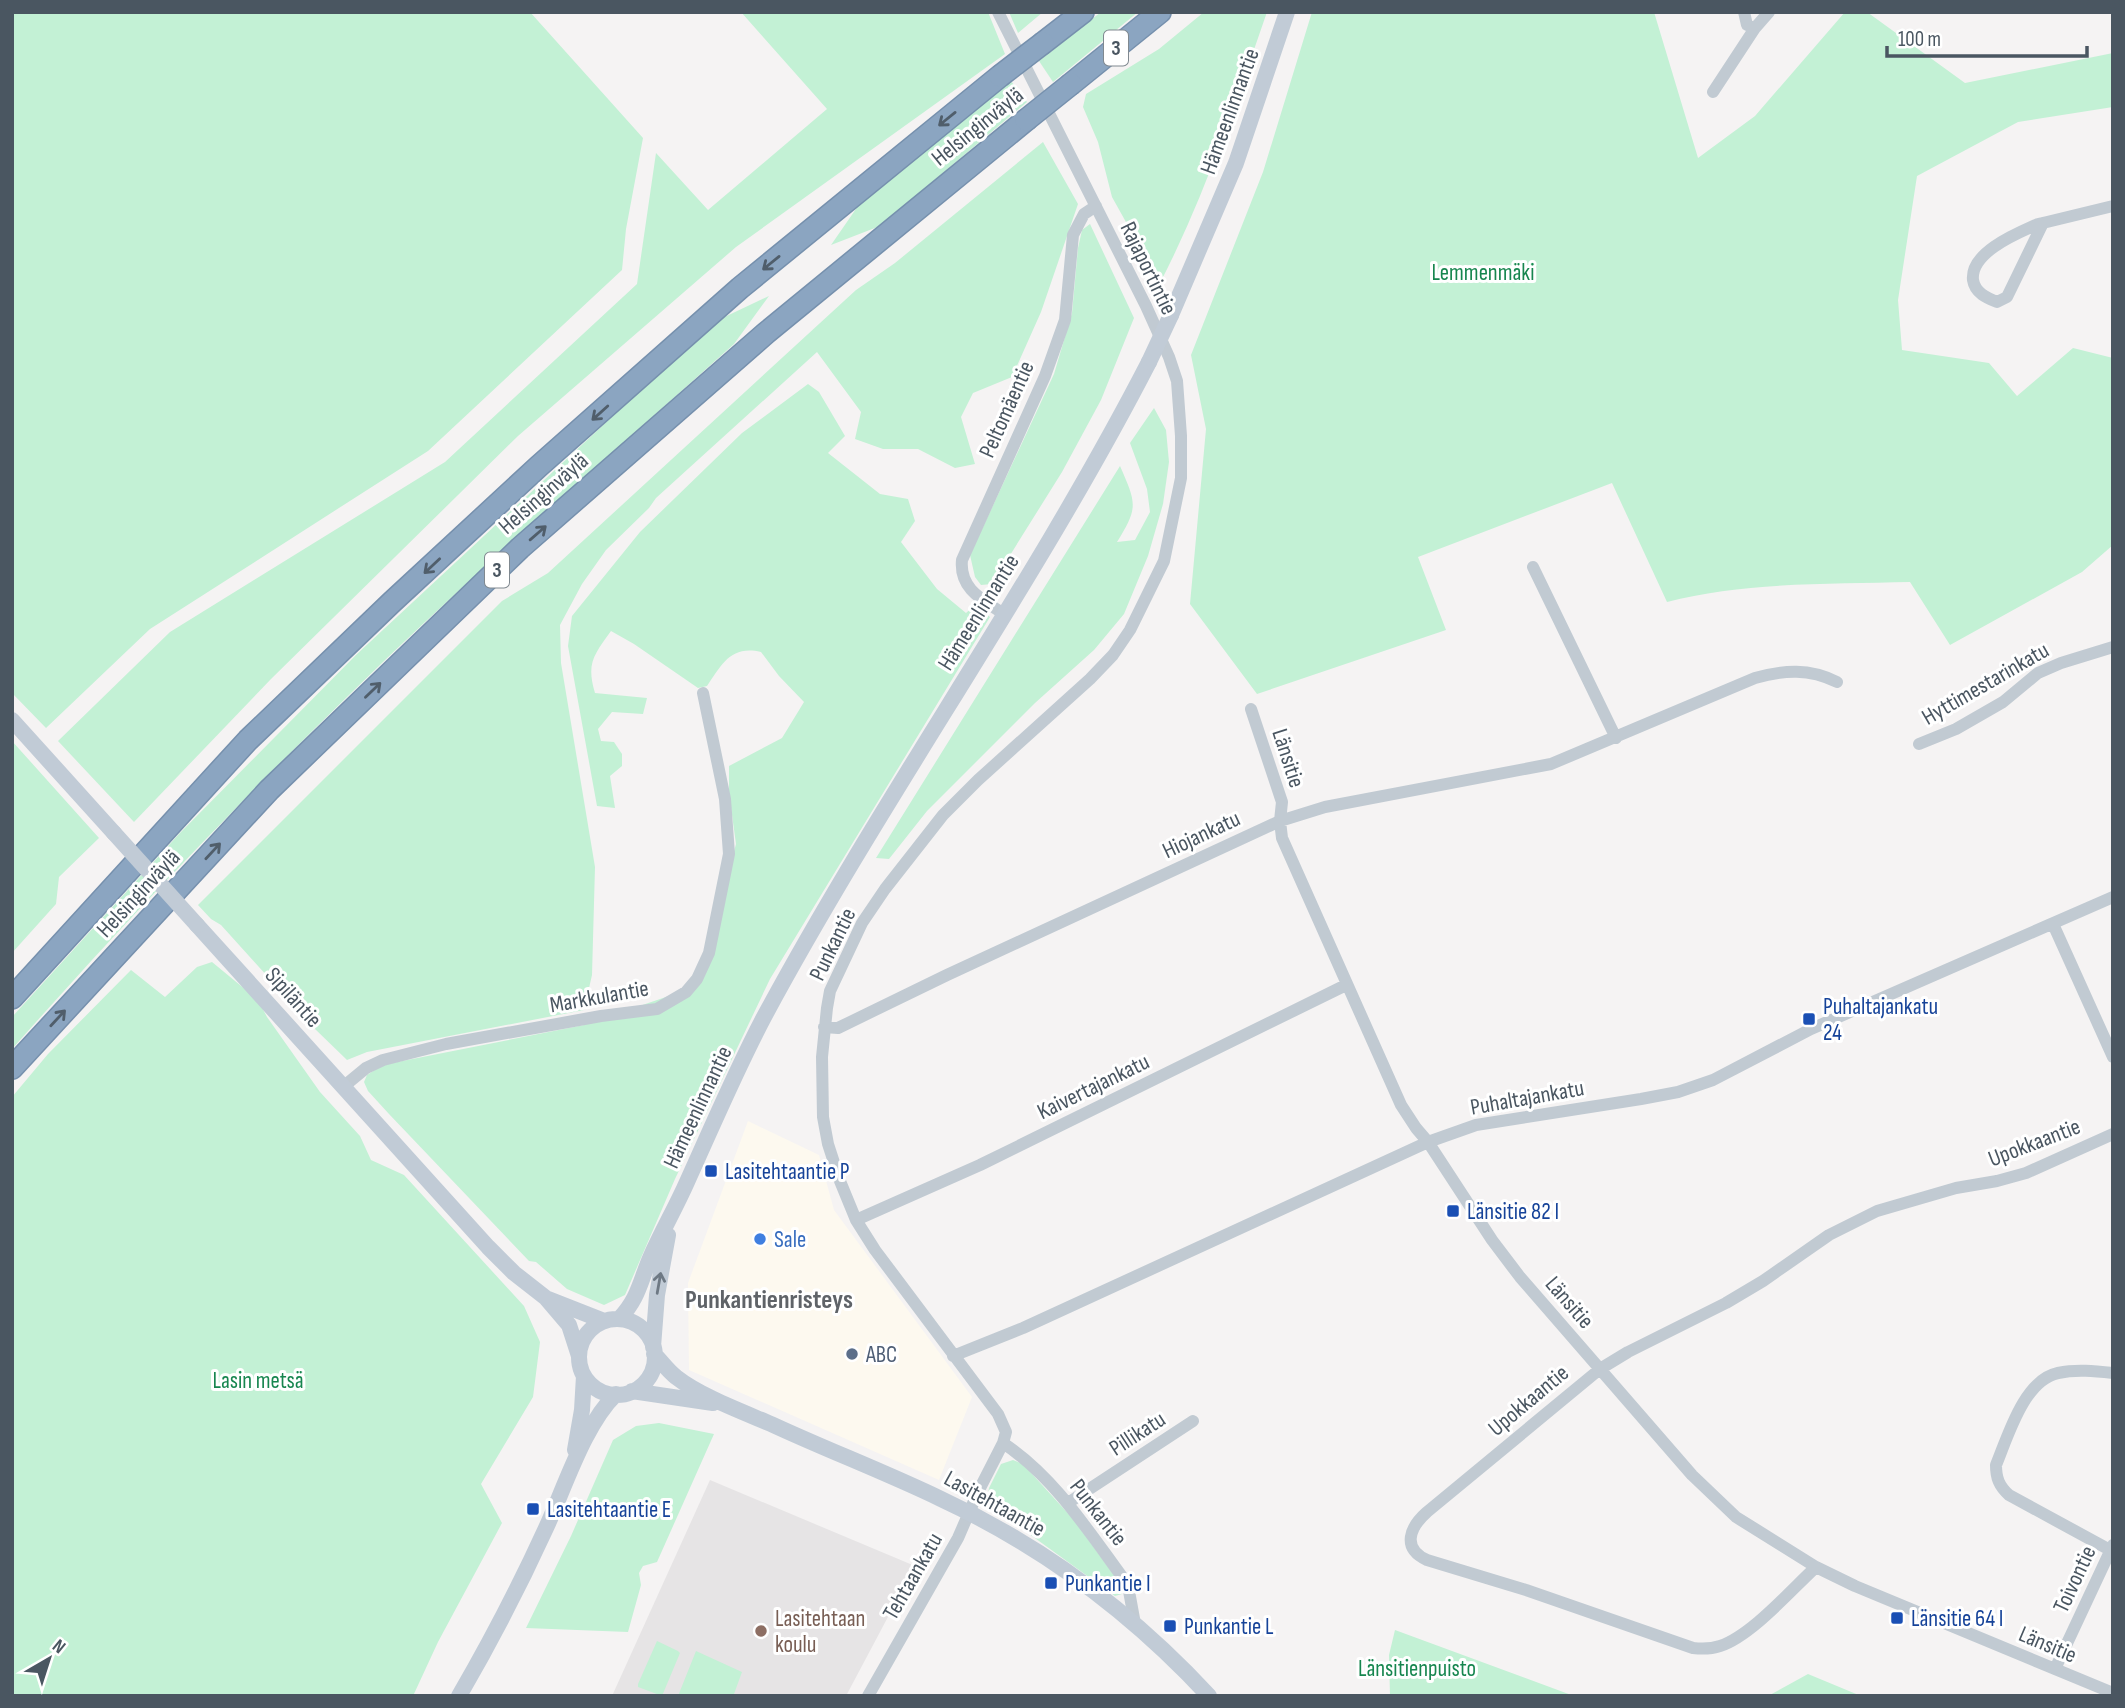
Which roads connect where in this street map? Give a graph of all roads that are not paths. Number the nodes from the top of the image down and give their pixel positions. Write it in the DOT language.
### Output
graph roads {
  1 [pos="998,12"];
  2 [pos="1083,12"];
  3 [pos="1160,12"];
  4 [pos="1287,12"];
  5 [pos="1744,12"];
  6 [pos="1769,12"];
  7 [pos="1755,28"];
  8 [pos="1713,92"];
  9 [pos="1096,206"];
  10 [pos="2113,206"];
  11 [pos="2043,223"];
  12 [pos="1164,561"];
  13 [pos="1533,567"];
  14 [pos="1004,614"];
  15 [pos="2113,647"];
  16 [pos="1837,682"];
  17 [pos="703,693"];
  18 [pos="1251,709"];
  19 [pos="12,720"];
  20 [pos="1616,738"];
  21 [pos="1919,744"];
  22 [pos="1280,821"];
  23 [pos="2113,897"];
  24 [pos="2053,924"];
  25 [pos="1346,985"];
  26 [pos="12,998"];
  27 [pos="824,1027"];
  28 [pos="2113,1057"];
  29 [pos="12,1068"];
  30 [pos="344,1087"];
  31 [pos="2113,1134"];
  32 [pos="1428,1142"];
  33 [pos="671,1219"];
  34 [pos="856,1220"];
  35 [pos="546,1298"];
  36 [pos="611,1320"];
  37 [pos="654,1350"];
  38 [pos="579,1356"];
  39 [pos="953,1356"];
  40 [pos="1600,1369"];
  41 [pos="2113,1373"];
  42 [pos="584,1376"];
  43 [pos="624,1393"];
  44 [pos="726,1405"];
  45 [pos="1193,1421"];
  46 [pos="1003,1443"];
  47 [pos="572,1467"];
  48 [pos="1068,1503"];
  49 [pos="969,1512"];
  50 [pos="2112,1547"];
  51 [pos="1816,1567"];
  52 [pos="1135,1624"];
  53 [pos="2055,1670"];
  54 [pos="2113,1693"];
  55 [pos="459,1696"];
  56 [pos="868,1696"];
  57 [pos="1209,1696"];
  1 -- 9 [label="street, Rajaportintie"];
  2 -- 26 [label="highway, Helsinginväylä / 3, one-way, bridge"];
  29 -- 3 [label="highway, Helsinginväylä / 3, one-way, bridge"];
  4 -- 14 [label="main road, Hämeenlinnantie, bridge"];
  5 -- 7 [label="street"];
  6 -- 7 [label="street"];
  7 -- 8 [label="street"];
  9 -- 12 [label="street, Rajaportintie"];
  9 -- 14 [label="street, Peltomäentie"];
  10 -- 11 [label="street"];
  11 -- 11 [label="street"];
  12 -- 27 [label="street, Punkantie"];
  13 -- 20 [label="street"];
  14 -- 33 [label="main road, Hämeenlinnantie"];
  15 -- 21 [label="street, Hyttimestarinkatu"];
  16 -- 20 [label="street, Hiojankatu"];
  17 -- 30 [label="street, Markkulantie"];
  18 -- 22 [label="street, Länsitie"];
  19 -- 30 [label="main road, Sipiläntie, bridge"];
  20 -- 22 [label="street, Hiojankatu"];
  22 -- 25 [label="street, Länsitie"];
  22 -- 27 [label="street, Hiojankatu"];
  23 -- 24 [label="street, Puhaltajankatu"];
  24 -- 28 [label="street"];
  24 -- 32 [label="street, Puhaltajankatu"];
  25 -- 32 [label="street, Länsitie"];
  25 -- 34 [label="street, Kaivertajankatu"];
  27 -- 34 [label="street, Punkantie"];
  30 -- 35 [label="main road, Sipiläntie"];
  31 -- 40 [label="street, Upokkaantie"];
  32 -- 39 [label="street, Puhaltajankatu"];
  32 -- 40 [label="street, Länsitie"];
  33 -- 36 [label="main road, Hämeenlinnantie"];
  37 -- 33 [label="main road, Hämeenlinnantie, one-way"];
  34 -- 39 [label="street, Punkantie"];
  35 -- 36 [label="main road, Sipiläntie"];
  35 -- 38 [label="main road, Sipiläntie"];
  36 -- 37 [label="main road"];
  36 -- 38 [label="main road"];
  37 -- 43 [label="main road"];
  37 -- 44 [label="main road, Lasitehtaantie"];
  38 -- 42 [label="main road"];
  39 -- 46 [label="street, Punkantie"];
  40 -- 51 [label="street, Länsitie"];
  40 -- 51 [label="street, Upokkaantie"];
  41 -- 50 [label="street"];
  42 -- 43 [label="main road"];
  42 -- 47 [label="main road"];
  43 -- 44 [label="main road, Lasitehtaantie"];
  43 -- 47 [label="main road"];
  44 -- 49 [label="main road, Lasitehtaantie"];
  45 -- 48 [label="street, Pillikatu"];
  46 -- 48 [label="street, Punkantie"];
  46 -- 49 [label="street"];
  47 -- 55 [label="main road"];
  48 -- 52 [label="street, Punkantie"];
  49 -- 52 [label="main road, Lasitehtaantie"];
  49 -- 56 [label="street, Tehtaankatu"];
  50 -- 53 [label="street, Toivontie"];
  51 -- 53 [label="street, Länsitie"];
  52 -- 57 [label="main road, Lasitehtaantie"];
  53 -- 54 [label="street, Länsitie"];
}
